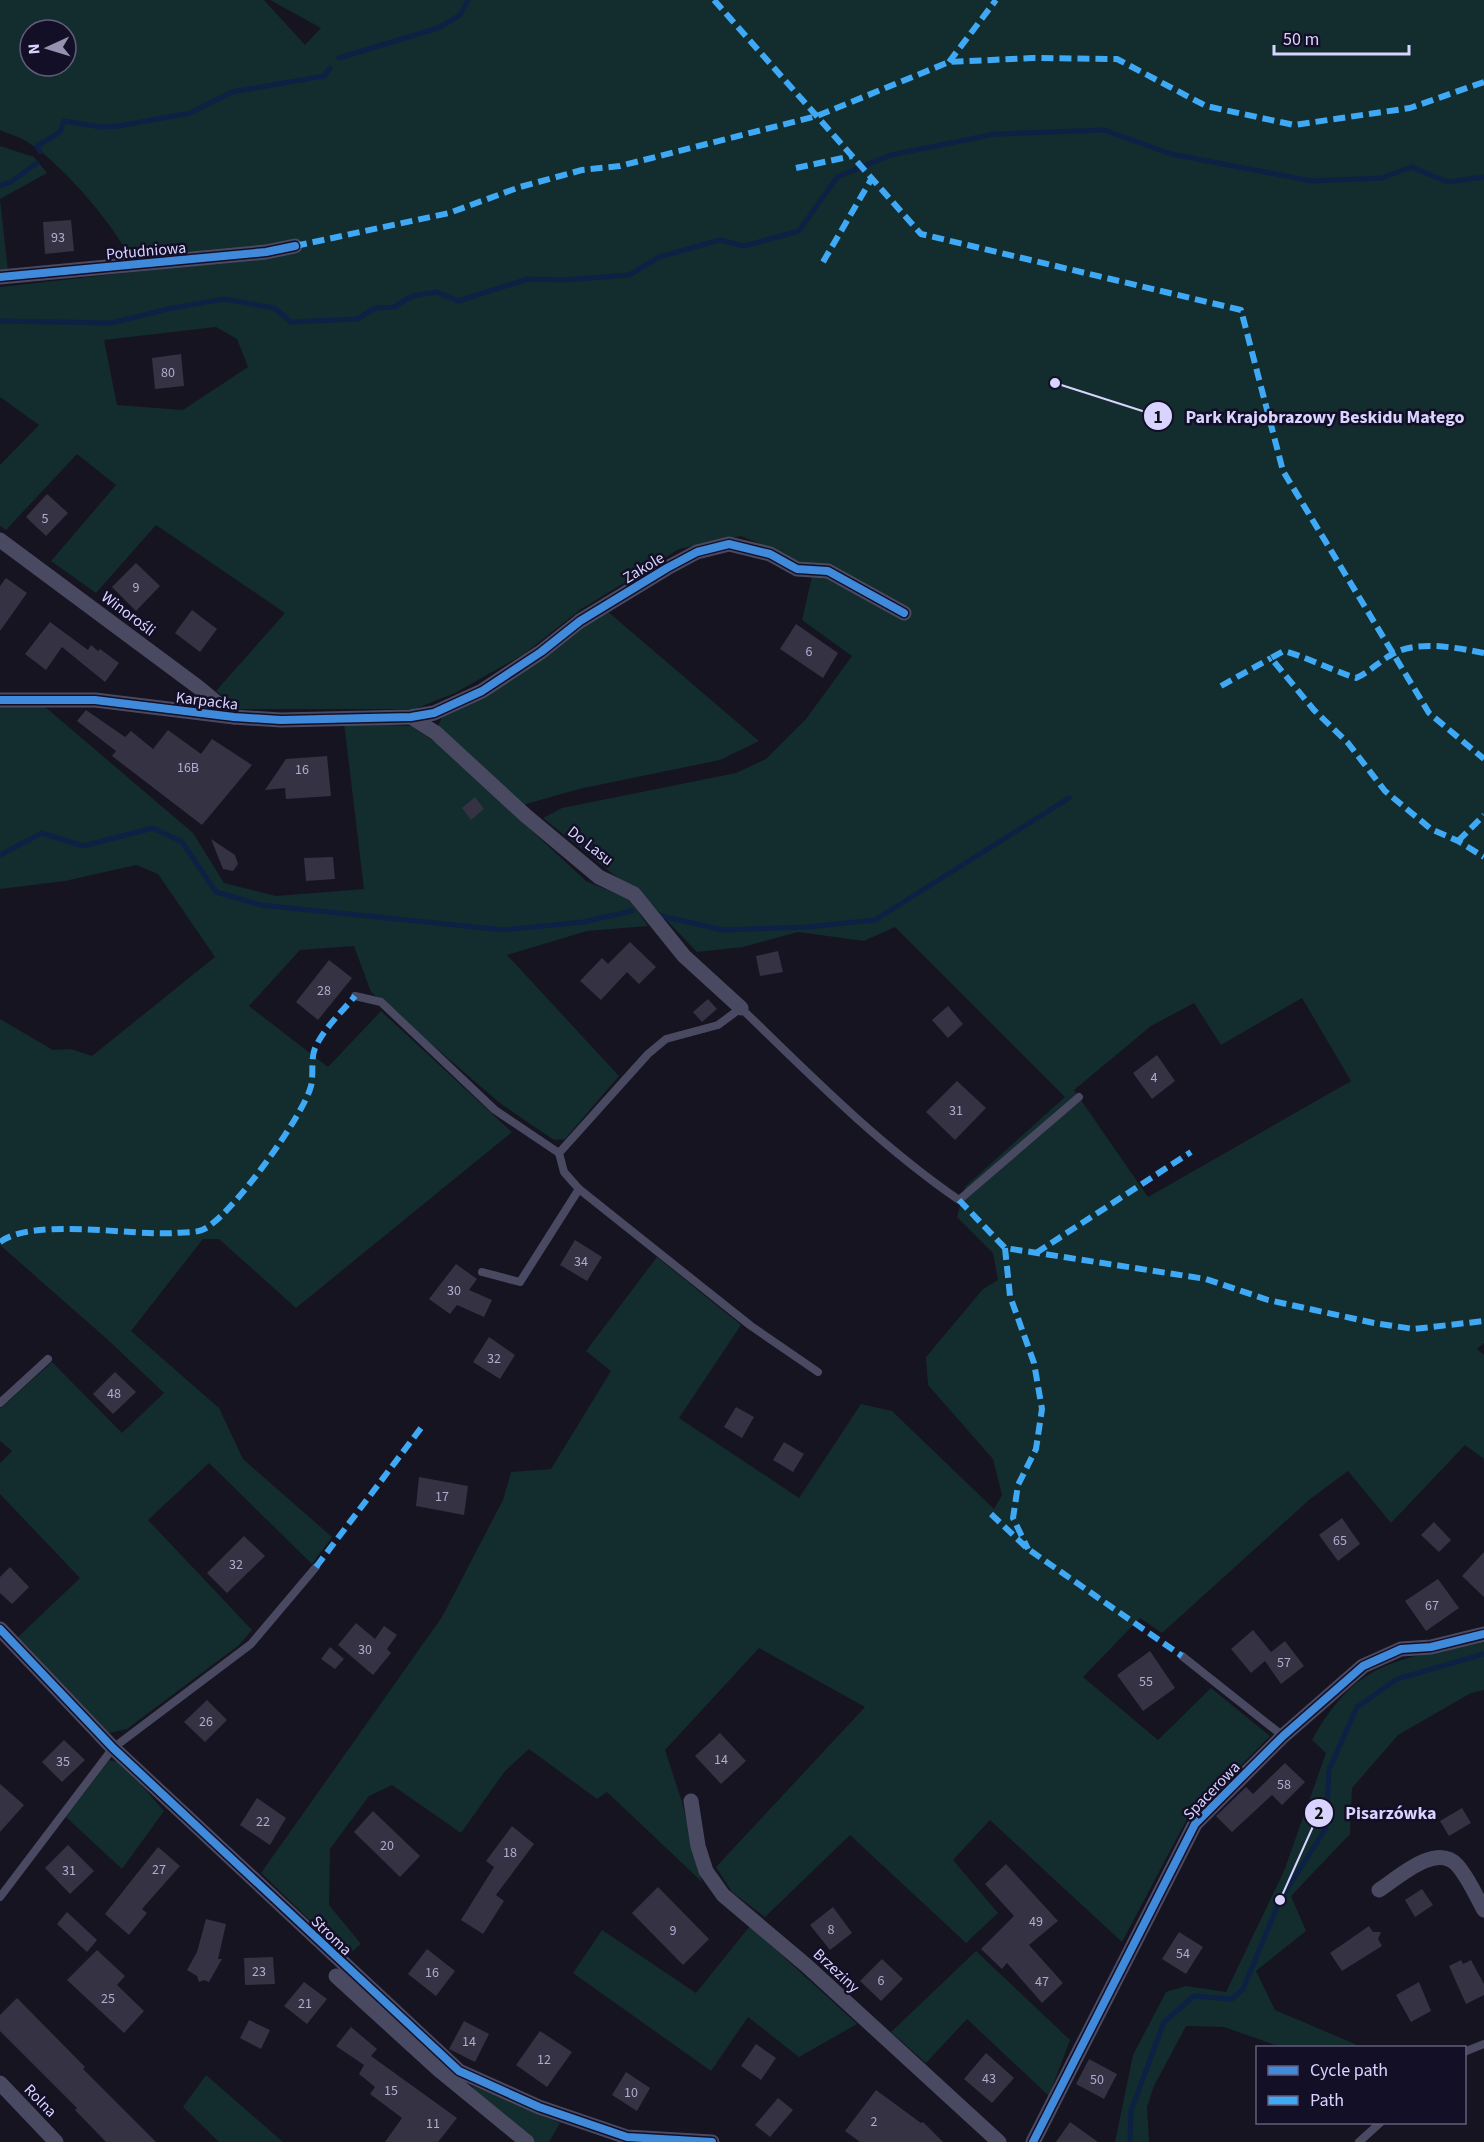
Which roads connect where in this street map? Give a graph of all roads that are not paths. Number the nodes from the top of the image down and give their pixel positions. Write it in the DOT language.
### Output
graph roads {
  1 [pos="294,246"];
  2 [pos="0,277"];
  3 [pos="0,540"];
  4 [pos="904,614"];
  5 [pos="0,700"];
  6 [pos="234,717"];
  7 [pos="411,717"];
  8 [pos="355,996"];
  9 [pos="741,1008"];
  10 [pos="1079,1096"];
  11 [pos="559,1153"];
  12 [pos="579,1189"];
  13 [pos="482,1272"];
  14 [pos="48,1359"];
  15 [pos="818,1372"];
  16 [pos="0,1403"];
  17 [pos="316,1567"];
  18 [pos="0,1629"];
  19 [pos="1484,1634"];
  20 [pos="1182,1656"];
  21 [pos="1283,1736"];
  22 [pos="112,1748"];
  23 [pos="690,1801"];
  24 [pos="1379,1890"];
  25 [pos="0,1897"];
  26 [pos="1484,1910"];
  27 [pos="336,1976"];
  28 [pos="407,2033"];
  29 [pos="1484,2043"];
  30 [pos="1466,2051"];
  31 [pos="0,2083"];
  32 [pos="1379,2124"];
  33 [pos="56,2142"];
  34 [pos="527,2142"];
  35 [pos="711,2142"];
  36 [pos="999,2142"];
  37 [pos="1033,2142"];
  38 [pos="1359,2142"];
  1 -- 2 [label="street, Południowa"];
  3 -- 6 [label="street, Winorośli"];
  4 -- 7 [label="street, Zakole"];
  5 -- 6 [label="street, Karpacka"];
  6 -- 7 [label="street, Karpacka"];
  7 -- 9 [label="street, Do Lasu"];
  8 -- 11 [label="lane"];
  9 -- 10 [label="lane"];
  9 -- 11 [label="lane"];
  11 -- 12 [label="lane"];
  12 -- 13 [label="lane"];
  12 -- 15 [label="lane"];
  14 -- 16 [label="lane"];
  17 -- 22 [label="lane"];
  18 -- 22 [label="street, Stroma"];
  19 -- 21 [label="street, Spacerowa"];
  20 -- 21 [label="lane"];
  21 -- 37 [label="street, Spacerowa"];
  22 -- 25 [label="lane"];
  22 -- 28 [label="street, Stroma"];
  23 -- 36 [label="street, Brzeziny"];
  24 -- 26 [label="street"];
  27 -- 28 [label="street"];
  28 -- 34 [label="street"];
  28 -- 35 [label="street, Stroma"];
  29 -- 30 [label="lane"];
  31 -- 33 [label="street, Rolna"];
  32 -- 38 [label="lane"];
}
